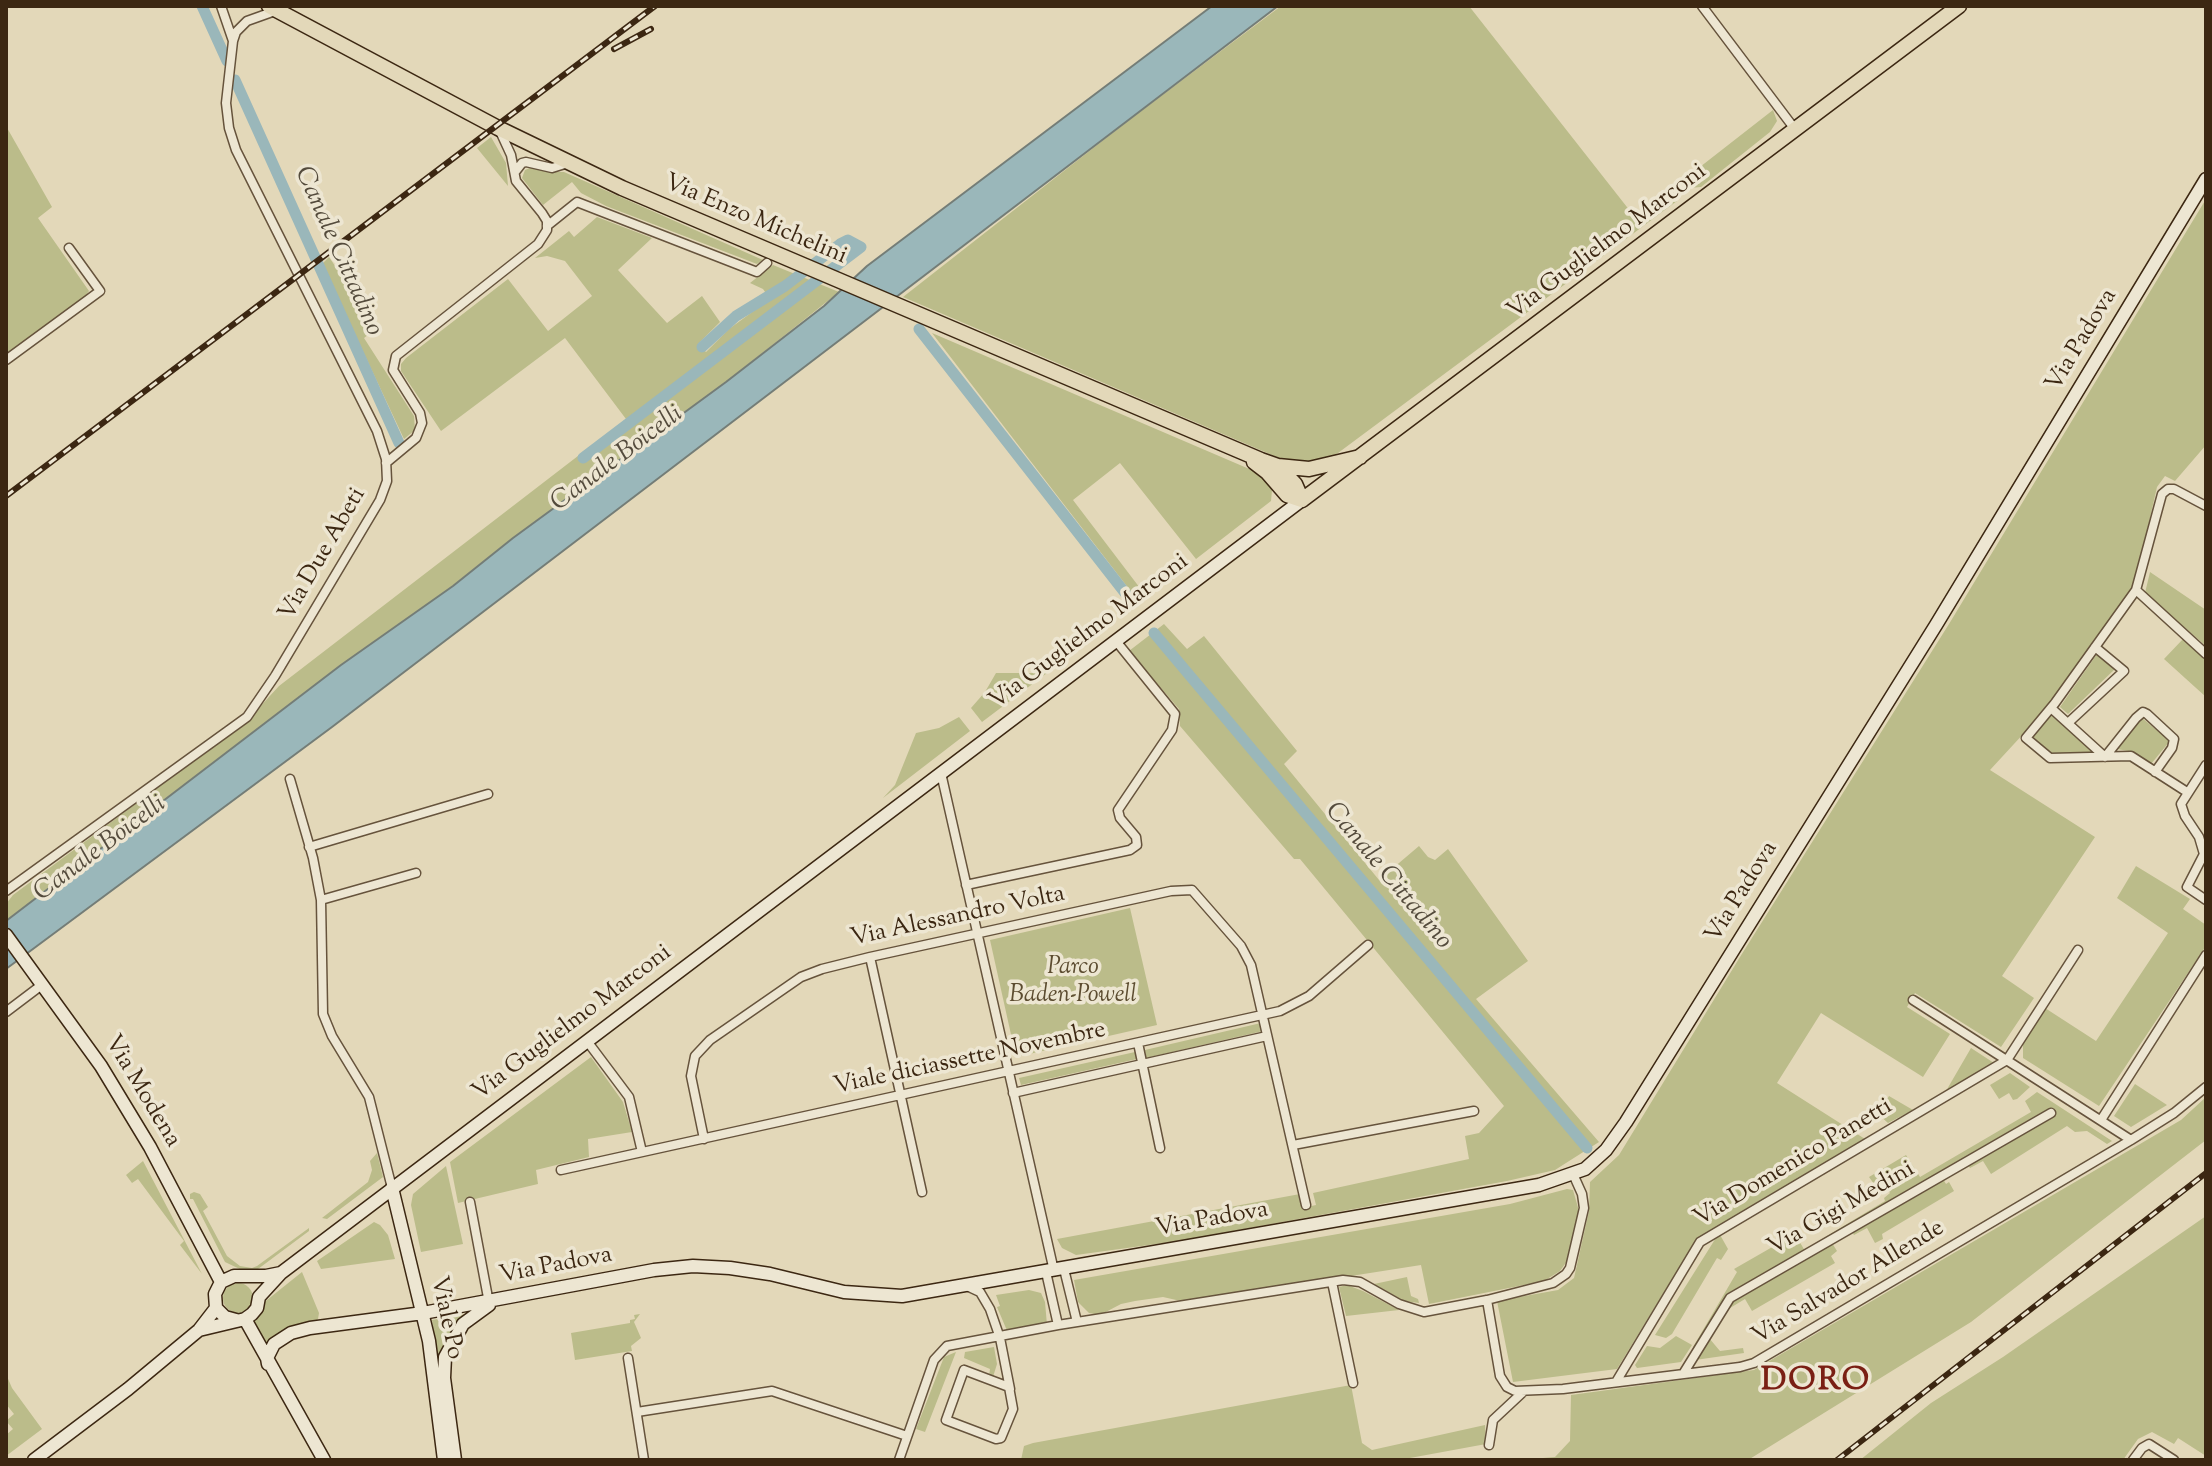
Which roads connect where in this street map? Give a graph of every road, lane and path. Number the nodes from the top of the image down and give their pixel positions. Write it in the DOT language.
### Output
graph roads {
  1 [pos="221,6"];
  2 [pos="1702,6"];
  3 [pos="1959,6"];
  4 [pos="272,8"];
  5 [pos="233,41"];
  6 [pos="498,128"];
  7 [pos="1794,128"];
  8 [pos="568,163"];
  9 [pos="515,172"];
  10 [pos="2206,179"];
  11 [pos="547,226"];
  12 [pos="69,248"];
  13 [pos="767,263"];
  14 [pos="6,360"];
  15 [pos="1237,450"];
  16 [pos="1360,457"];
  17 [pos="386,463"];
  18 [pos="1278,466"];
  19 [pos="1281,489"];
  20 [pos="1302,500"];
  21 [pos="2206,506"];
  22 [pos="1264,529"];
  23 [pos="2136,590"];
  24 [pos="1116,641"];
  25 [pos="2095,647"];
  26 [pos="2206,654"];
  27 [pos="2051,708"];
  28 [pos="2068,723"];
  29 [pos="2105,757"];
  30 [pos="2206,765"];
  31 [pos="2155,772"];
  32 [pos="941,773"];
  33 [pos="290,779"];
  34 [pos="2187,792"];
  35 [pos="488,794"];
  36 [pos="309,847"];
  37 [pos="2205,851"];
  38 [pos="416,873"];
  39 [pos="966,885"];
  40 [pos="6,891"];
  41 [pos="321,900"];
  42 [pos="2206,900"];
  43 [pos="977,934"];
  44 [pos="6,935"];
  45 [pos="1368,945"];
  46 [pos="2078,950"];
  47 [pos="2206,955"];
  48 [pos="870,957"];
  49 [pos="43,984"];
  50 [pos="1913,1000"];
  51 [pos="6,1012"];
  52 [pos="1263,1015"];
  53 [pos="1267,1036"];
  54 [pos="587,1041"];
  55 [pos="1138,1043"];
  56 [pos="2007,1060"];
  57 [pos="1143,1064"];
  58 [pos="1009,1072"];
  59 [pos="2206,1087"];
  60 [pos="1013,1093"];
  61 [pos="900,1096"];
  62 [pos="1474,1111"];
  63 [pos="2051,1113"];
  64 [pos="2101,1120"];
  65 [pos="704,1139"];
  66 [pos="2131,1140"];
  67 [pos="1293,1145"];
  68 [pos="1160,1148"];
  69 [pos="642,1152"];
  70 [pos="561,1170"];
  71 [pos="1573,1174"];
  72 [pos="392,1188"];
  73 [pos="922,1192"];
  74 [pos="470,1202"];
  75 [pos="1306,1205"];
  76 [pos="1055,1271"];
  77 [pos="281,1273"];
  78 [pos="242,1276"];
  79 [pos="221,1282"];
  80 [pos="1332,1282"];
  81 [pos="966,1286"];
  82 [pos="259,1297"];
  83 [pos="1487,1300"];
  84 [pos="491,1302"];
  85 [pos="216,1308"];
  86 [pos="423,1313"];
  87 [pos="240,1320"];
  88 [pos="1077,1322"];
  89 [pos="1058,1325"];
  90 [pos="199,1330"];
  91 [pos="1000,1338"];
  92 [pos="628,1358"];
  93 [pos="268,1364"];
  94 [pos="1683,1374"];
  95 [pos="1616,1382"];
  96 [pos="1353,1383"];
  97 [pos="1010,1389"];
  98 [pos="1519,1391"];
  99 [pos="637,1412"];
  100 [pos="907,1436"];
  101 [pos="1489,1445"];
  102 [pos="34,1460"];
  103 [pos="324,1460"];
  104 [pos="444,1460"];
  105 [pos="455,1460"];
  106 [pos="644,1460"];
  107 [pos="899,1460"];
  108 [pos="2133,1460"];
  109 [pos="2174,1460"];
  1 -- 5 [label="street, Via Due Abeti"];
  2 -- 7 [label="street"];
  3 -- 7 [label="main road, Via Guglielmo Marconi"];
  4 -- 5 [label="street"];
  4 -- 6 [label="main road, Via Enzo Michelini"];
  5 -- 17 [label="street, Via Due Abeti"];
  6 -- 8 [label="main road, Via Enzo Michelini"];
  6 -- 9 [label="street"];
  7 -- 16 [label="main road, Via Guglielmo Marconi"];
  8 -- 9 [label="street"];
  8 -- 15 [label="main road, Via Enzo Michelini"];
  9 -- 11 [label="street"];
  10 -- 71 [label="main road, Via Padova"];
  11 -- 13 [label="street"];
  11 -- 17 [label="street"];
  12 -- 14 [label="street"];
  15 -- 18 [label="main road, Via Enzo Michelini"];
  15 -- 19 [label="main road, Via Enzo Michelini"];
  16 -- 18 [label="main road, Via Enzo Michelini"];
  16 -- 20 [label="main road, Via Guglielmo Marconi"];
  17 -- 40 [label="street, Via Due Abeti"];
  18 -- 20 [label="main road"];
  19 -- 20 [label="main road, Via Enzo Michelini"];
  19 -- 22 [label="main road"];
  20 -- 22 [label="main road, Via Guglielmo Marconi"];
  21 -- 23 [label="street"];
  22 -- 24 [label="main road, Via Guglielmo Marconi"];
  23 -- 25 [label="street"];
  23 -- 26 [label="street"];
  24 -- 32 [label="main road, Via Guglielmo Marconi"];
  24 -- 39 [label="street"];
  25 -- 27 [label="street"];
  25 -- 28 [label="street"];
  27 -- 28 [label="street"];
  27 -- 29 [label="street"];
  28 -- 29 [label="street"];
  29 -- 31 [label="street"];
  29 -- 31 [label="street"];
  30 -- 34 [label="street"];
  31 -- 34 [label="street"];
  32 -- 39 [label="street"];
  32 -- 54 [label="main road, Via Guglielmo Marconi"];
  33 -- 36 [label="street"];
  34 -- 37 [label="street"];
  35 -- 36 [label="street"];
  36 -- 41 [label="street"];
  37 -- 42 [label="street"];
  38 -- 41 [label="street"];
  39 -- 43 [label="street"];
  41 -- 72 [label="street"];
  43 -- 48 [label="street, Via Alessandro Volta"];
  43 -- 52 [label="street, Via Alessandro Volta"];
  43 -- 58 [label="street"];
  44 -- 49 [label="main road, Via Modena"];
  45 -- 52 [label="street, Viale diciassette Novembre"];
  46 -- 56 [label="street"];
  47 -- 64 [label="street"];
  48 -- 61 [label="street"];
  48 -- 65 [label="street, Via Alessandro Volta"];
  49 -- 51 [label="street"];
  49 -- 79 [label="main road, Via Modena"];
  50 -- 56 [label="street"];
  52 -- 53 [label="street"];
  52 -- 55 [label="street, Viale diciassette Novembre"];
  53 -- 57 [label="street, Viale diciassette Novembre"];
  53 -- 67 [label="street"];
  54 -- 69 [label="street"];
  54 -- 72 [label="main road, Via Guglielmo Marconi"];
  55 -- 57 [label="street"];
  55 -- 58 [label="street, Viale diciassette Novembre"];
  56 -- 64 [label="street"];
  56 -- 95 [label="street, Via Domenico Panetti"];
  57 -- 60 [label="street, Viale diciassette Novembre"];
  57 -- 68 [label="street"];
  58 -- 60 [label="street"];
  58 -- 61 [label="street, Viale diciassette Novembre"];
  59 -- 66 [label="street, Via Salvador Allende"];
  60 -- 76 [label="street"];
  61 -- 65 [label="street, Viale diciassette Novembre"];
  61 -- 73 [label="street"];
  62 -- 67 [label="street"];
  63 -- 94 [label="street, Via Gigi Medini"];
  64 -- 66 [label="street"];
  65 -- 69 [label="street, Viale diciassette Novembre"];
  66 -- 94 [label="street, Via Salvador Allende"];
  67 -- 75 [label="street"];
  69 -- 70 [label="street, Viale diciassette Novembre"];
  71 -- 76 [label="main road, Via Padova"];
  71 -- 83 [label="street"];
  72 -- 77 [label="main road, Via Guglielmo Marconi"];
  72 -- 86 [label="main road, Viale Po"];
  74 -- 84 [label="street"];
  76 -- 81 [label="main road, Via Padova"];
  76 -- 88 [label="street"];
  76 -- 89 [label="street"];
  77 -- 78 [label="main road"];
  77 -- 82 [label="main road"];
  78 -- 79 [label="main road"];
  78 -- 82 [label="main road"];
  79 -- 85 [label="main road"];
  80 -- 83 [label="street"];
  80 -- 88 [label="street"];
  80 -- 96 [label="street"];
  81 -- 84 [label="main road, Via Padova"];
  81 -- 91 [label="street"];
  82 -- 87 [label="main road"];
  83 -- 98 [label="street"];
  84 -- 86 [label="main road, Via Padova"];
  84 -- 105 [label="main road, Viale Po"];
  85 -- 87 [label="main road"];
  85 -- 90 [label="main road"];
  86 -- 93 [label="main road, Via Padova"];
  86 -- 104 [label="main road, Viale Po"];
  87 -- 90 [label="main road"];
  87 -- 93 [label="main road"];
  88 -- 89 [label="street"];
  89 -- 91 [label="street"];
  90 -- 102 [label="main road"];
  91 -- 97 [label="street"];
  91 -- 100 [label="street"];
  92 -- 99 [label="street"];
  93 -- 103 [label="main road"];
  94 -- 95 [label="street, Via Salvador Allende"];
  95 -- 98 [label="street, Via Salvador Allende"];
  97 -- 97 [label="street"];
  98 -- 101 [label="street"];
  99 -- 100 [label="street"];
  99 -- 106 [label="street"];
  100 -- 107 [label="street"];
  108 -- 109 [label="street"];
}
